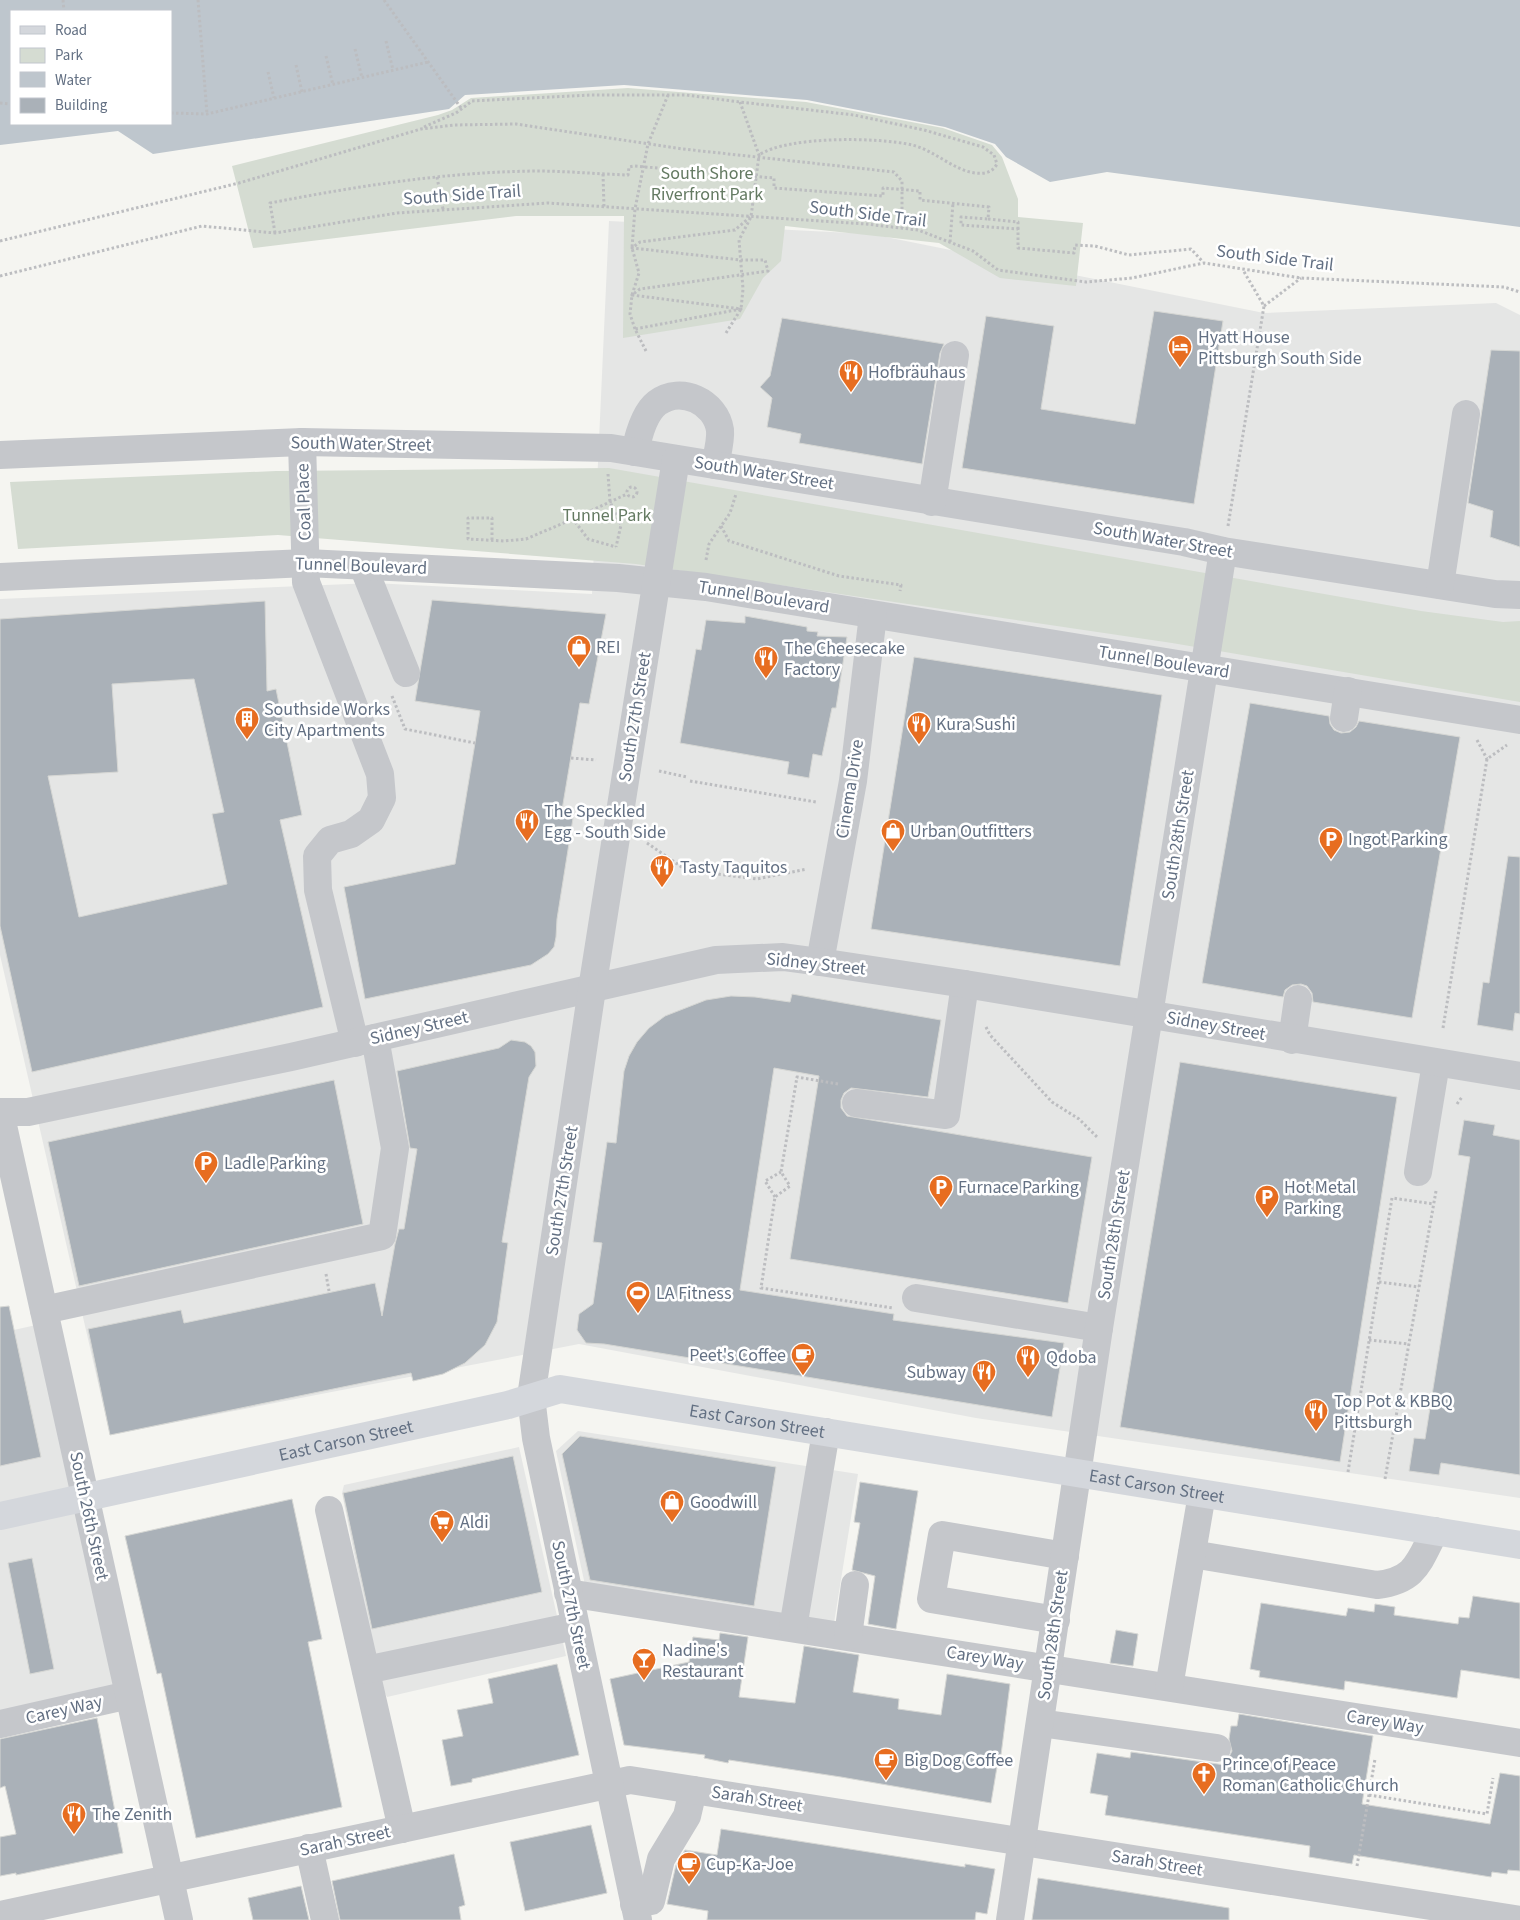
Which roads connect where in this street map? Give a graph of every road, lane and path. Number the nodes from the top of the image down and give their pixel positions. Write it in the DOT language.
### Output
graph roads {
  1 [pos="198,0"];
  2 [pos="384,0"];
  3 [pos="386,41"];
  4 [pos="355,49"];
  5 [pos="326,56"];
  6 [pos="428,62"];
  7 [pos="296,65"];
  8 [pos="393,70"];
  9 [pos="268,72"];
  10 [pos="362,78"];
  11 [pos="333,85"];
  12 [pos="302,92"];
  13 [pos="668,95"];
  14 [pos="274,98"];
  15 [pos="740,102"];
  16 [pos="461,108"];
  17 [pos="172,113"];
  18 [pos="207,114"];
  19 [pos="421,129"];
  20 [pos="648,144"];
  21 [pos="759,156"];
  22 [pos="603,174"];
  23 [pos="437,177"];
  24 [pos="953,203"];
  25 [pos="604,207"];
  26 [pos="442,209"];
  27 [pos="635,209"];
  28 [pos="751,217"];
  29 [pos="988,219"];
  30 [pos="902,228"];
  31 [pos="1018,229"];
  32 [pos="275,233"];
  33 [pos="0,241"];
  34 [pos="950,242"];
  35 [pos="632,248"];
  36 [pos="741,260"];
  37 [pos="1204,263"];
  38 [pos="1243,270"];
  39 [pos="741,274"];
  40 [pos="0,276"];
  41 [pos="1300,278"];
  42 [pos="1520,292"];
  43 [pos="632,295"];
  44 [pos="1264,306"];
  45 [pos="741,309"];
  46 [pos="635,329"];
  47 [pos="726,333"];
  48 [pos="646,351"];
  49 [pos="955,355"];
  50 [pos="1466,414"];
  51 [pos="302,442"];
  52 [pos="635,452"];
  53 [pos="0,455"];
  54 [pos="676,459"];
  55 [pos="715,465"];
  56 [pos="608,472"];
  57 [pos="738,488"];
  58 [pos="627,494"];
  59 [pos="610,502"];
  60 [pos="932,502"];
  61 [pos="573,519"];
  62 [pos="721,526"];
  63 [pos="492,540"];
  64 [pos="1225,540"];
  65 [pos="616,547"];
  66 [pos="615,556"];
  67 [pos="306,563"];
  68 [pos="363,566"];
  69 [pos="705,566"];
  70 [pos="0,577"];
  71 [pos="656,582"];
  72 [pos="1440,585"];
  73 [pos="1520,595"];
  74 [pos="899,598"];
  75 [pos="873,615"];
  76 [pos="1204,668"];
  77 [pos="406,673"];
  78 [pos="1348,691"];
  79 [pos="1344,718"];
  80 [pos="1517,729"];
  81 [pos="1473,732"];
  82 [pos="571,758"];
  83 [pos="1487,759"];
  84 [pos="596,760"];
  85 [pos="659,771"];
  86 [pos="688,777"];
  87 [pos="690,781"];
  88 [pos="816,802"];
  89 [pos="647,843"];
  90 [pos="806,869"];
  91 [pos="820,962"];
  92 [pos="965,984"];
  93 [pos="592,990"];
  94 [pos="1298,999"];
  95 [pos="1149,1015"];
  96 [pos="982,1020"];
  97 [pos="1443,1028"];
  98 [pos="1292,1040"];
  99 [pos="365,1041"];
  100 [pos="1436,1063"];
  101 [pos="1520,1076"];
  102 [pos="848,1093"];
  103 [pos="1462,1097"];
  104 [pos="1456,1105"];
  105 [pos="0,1112"];
  106 [pos="1098,1138"];
  107 [pos="781,1172"];
  108 [pos="1428,1179"];
  109 [pos="775,1197"];
  110 [pos="1434,1204"];
  111 [pos="1378,1282"];
  112 [pos="1419,1287"];
  113 [pos="907,1304"];
  114 [pos="44,1310"];
  115 [pos="1099,1328"];
  116 [pos="1370,1340"];
  117 [pos="1408,1344"];
  118 [pos="531,1397"];
  119 [pos="826,1432"];
  120 [pos="1348,1472"];
  121 [pos="1077,1473"];
  122 [pos="1384,1479"];
  123 [pos="1202,1494"];
  124 [pos="84,1498"];
  125 [pos="329,1510"];
  126 [pos="0,1516"];
  127 [pos="1435,1531"];
  128 [pos="1520,1545"];
  129 [pos="1192,1554"];
  130 [pos="1065,1556"];
  131 [pos="855,1585"];
  132 [pos="568,1593"];
  133 [pos="1056,1620"];
  134 [pos="575,1626"];
  135 [pos="793,1628"];
  136 [pos="848,1636"];
  137 [pos="1049,1667"];
  138 [pos="366,1670"];
  139 [pos="1169,1687"];
  140 [pos="129,1695"];
  141 [pos="0,1724"];
  142 [pos="1040,1724"];
  143 [pos="1520,1744"];
  144 [pos="1217,1748"];
  145 [pos="1375,1759"];
  146 [pos="1493,1778"];
  147 [pos="608,1784"];
  148 [pos="693,1790"];
  149 [pos="1369,1795"];
  150 [pos="402,1828"];
  151 [pos="1022,1841"];
  152 [pos="309,1848"];
  153 [pos="1357,1866"];
  154 [pos="169,1879"];
  155 [pos="636,1912"];
  156 [pos="0,1915"];
  157 [pos="179,1920"];
  158 [pos="325,1920"];
  159 [pos="1010,1920"];
  160 [pos="1520,1920"];
  1 -- 18 [label="path"];
  2 -- 6 [label="path"];
  3 -- 8 [label="path"];
  4 -- 10 [label="path"];
  5 -- 11 [label="path"];
  6 -- 8 [label="path"];
  6 -- 16 [label="path"];
  7 -- 12 [label="path"];
  8 -- 10 [label="path"];
  9 -- 14 [label="path"];
  10 -- 11 [label="path"];
  11 -- 12 [label="path"];
  12 -- 14 [label="path"];
  13 -- 15 [label="path"];
  13 -- 19 [label="path"];
  13 -- 20 [label="path"];
  14 -- 18 [label="path"];
  15 -- 21 [label="path"];
  15 -- 21 [label="path"];
  17 -- 18 [label="path"];
  19 -- 20 [label="path"];
  19 -- 33 [label="path"];
  20 -- 21 [label="path"];
  20 -- 27 [label="path"];
  21 -- 28 [label="path"];
  21 -- 30 [label="path"];
  22 -- 23 [label="path"];
  22 -- 24 [label="path"];
  22 -- 25 [label="path"];
  23 -- 26 [label="path"];
  23 -- 32 [label="path"];
  24 -- 29 [label="path"];
  24 -- 34 [label="path"];
  25 -- 26 [label="path, South Side Trail"];
  25 -- 27 [label="path, South Side Trail"];
  26 -- 32 [label="path, South Side Trail"];
  27 -- 28 [label="path, South Side Trail"];
  27 -- 35 [label="path"];
  28 -- 30 [label="path, South Side Trail"];
  28 -- 35 [label="path"];
  28 -- 36 [label="path"];
  29 -- 31 [label="path"];
  29 -- 31 [label="path"];
  30 -- 34 [label="path, South Side Trail"];
  31 -- 37 [label="path"];
  32 -- 40 [label="path, South Side Trail"];
  34 -- 37 [label="path, South Side Trail"];
  35 -- 36 [label="path"];
  35 -- 43 [label="path"];
  36 -- 39 [label="path"];
  36 -- 39 [label="path"];
  37 -- 38 [label="path, South Side Trail"];
  38 -- 41 [label="path, South Side Trail"];
  38 -- 44 [label="path"];
  39 -- 43 [label="path"];
  39 -- 45 [label="path"];
  41 -- 42 [label="path, South Side Trail"];
  41 -- 44 [label="path"];
  43 -- 45 [label="path"];
  43 -- 46 [label="path"];
  44 -- 64 [label="path"];
  45 -- 46 [label="path"];
  45 -- 47 [label="path"];
  46 -- 48 [label="path"];
  49 -- 60 [label="street"];
  50 -- 72 [label="street"];
  51 -- 52 [label="street, South Water Street"];
  51 -- 53 [label="street, South Water Street"];
  51 -- 67 [label="street, Coal Place"];
  52 -- 54 [label="street, South Water Street"];
  52 -- 55 [label="street"];
  54 -- 55 [label="street, South Water Street"];
  54 -- 71 [label="street, South 27th Street"];
  55 -- 60 [label="street, South Water Street"];
  56 -- 59 [label="path"];
  57 -- 62 [label="path"];
  58 -- 59 [label="path"];
  59 -- 61 [label="path"];
  59 -- 65 [label="path"];
  60 -- 64 [label="street, South Water Street"];
  61 -- 63 [label="path"];
  61 -- 65 [label="path"];
  62 -- 69 [label="path"];
  62 -- 74 [label="path"];
  63 -- 63 [label="path"];
  64 -- 72 [label="street, South Water Street"];
  64 -- 76 [label="street, South 28th Street"];
  65 -- 66 [label="path"];
  67 -- 68 [label="street, Tunnel Boulevard"];
  67 -- 70 [label="street, Tunnel Boulevard"];
  67 -- 99 [label="street, Coal Place"];
  68 -- 71 [label="street, Tunnel Boulevard"];
  68 -- 77 [label="street"];
  71 -- 75 [label="street, Tunnel Boulevard"];
  71 -- 93 [label="street, South 27th Street"];
  72 -- 73 [label="street, South Water Street"];
  75 -- 76 [label="street, Tunnel Boulevard"];
  75 -- 91 [label="street, Cinema Drive"];
  76 -- 78 [label="street, Tunnel Boulevard"];
  76 -- 95 [label="street, South 28th Street"];
  78 -- 79 [label="street"];
  78 -- 80 [label="street, Tunnel Boulevard"];
  80 -- 83 [label="path"];
  81 -- 83 [label="path"];
  82 -- 84 [label="path"];
  83 -- 97 [label="path"];
  85 -- 86 [label="path"];
  87 -- 88 [label="path"];
  89 -- 90 [label="path"];
  91 -- 92 [label="street, Sidney Street"];
  91 -- 93 [label="street, Sidney Street"];
  92 -- 95 [label="street, Sidney Street"];
  92 -- 102 [label="street"];
  93 -- 99 [label="street, Sidney Street"];
  93 -- 118 [label="street, South 27th Street"];
  94 -- 98 [label="street"];
  95 -- 98 [label="street, Sidney Street"];
  95 -- 115 [label="street, South 28th Street"];
  96 -- 106 [label="path"];
  98 -- 100 [label="street, Sidney Street"];
  99 -- 105 [label="street, Sidney Street"];
  99 -- 114 [label="street, Coal Place"];
  100 -- 101 [label="street, Sidney Street"];
  100 -- 108 [label="street"];
  102 -- 107 [label="path"];
  103 -- 104 [label="path"];
  105 -- 114 [label="street, South 26th Street"];
  107 -- 109 [label="path"];
  107 -- 109 [label="path"];
  108 -- 110 [label="path"];
  109 -- 113 [label="path"];
  110 -- 111 [label="path"];
  110 -- 112 [label="path"];
  111 -- 112 [label="path"];
  111 -- 116 [label="path"];
  112 -- 117 [label="path"];
  113 -- 115 [label="street"];
  114 -- 124 [label="street, South 26th Street"];
  115 -- 121 [label="street, South 28th Street"];
  116 -- 117 [label="path"];
  116 -- 120 [label="path"];
  117 -- 122 [label="path"];
  118 -- 119 [label="main road, East Carson Street"];
  118 -- 124 [label="main road, East Carson Street"];
  118 -- 132 [label="street, South 27th Street"];
  119 -- 121 [label="main road, East Carson Street"];
  119 -- 135 [label="street"];
  121 -- 123 [label="main road, East Carson Street"];
  121 -- 130 [label="street, South 28th Street"];
  123 -- 127 [label="main road, East Carson Street"];
  123 -- 129 [label="street"];
  124 -- 126 [label="main road, East Carson Street"];
  124 -- 140 [label="street, South 26th Street"];
  125 -- 138 [label="street"];
  127 -- 128 [label="main road, East Carson Street"];
  127 -- 129 [label="street"];
  129 -- 139 [label="street"];
  130 -- 133 [label="street, South 28th Street"];
  130 -- 133 [label="street"];
  131 -- 136 [label="street"];
  132 -- 134 [label="street, South 27th Street"];
  132 -- 135 [label="street, Carey Way"];
  133 -- 137 [label="street, South 28th Street"];
  134 -- 138 [label="street"];
  134 -- 147 [label="street, South 27th Street"];
  135 -- 136 [label="street, Carey Way"];
  136 -- 137 [label="street, Carey Way"];
  137 -- 139 [label="street, Carey Way"];
  137 -- 142 [label="street, South 28th Street"];
  138 -- 150 [label="street"];
  139 -- 143 [label="street, Carey Way"];
  140 -- 141 [label="street, Carey Way"];
  140 -- 154 [label="street, South 26th Street"];
  142 -- 144 [label="street"];
  142 -- 151 [label="street, South 28th Street"];
  145 -- 149 [label="path"];
  146 -- 149 [label="path"];
  147 -- 148 [label="street, Sarah Street"];
  147 -- 150 [label="street, Sarah Street"];
  147 -- 155 [label="street, South 27th Street"];
  148 -- 151 [label="street, Sarah Street"];
  148 -- 155 [label="street"];
  149 -- 153 [label="path"];
  150 -- 152 [label="street, Sarah Street"];
  151 -- 159 [label="street, South 28th Street"];
  151 -- 160 [label="street, Sarah Street"];
  152 -- 154 [label="street, Sarah Street"];
  152 -- 158 [label="street"];
  154 -- 156 [label="street, Sarah Street"];
  154 -- 157 [label="street, South 26th Street"];
}
